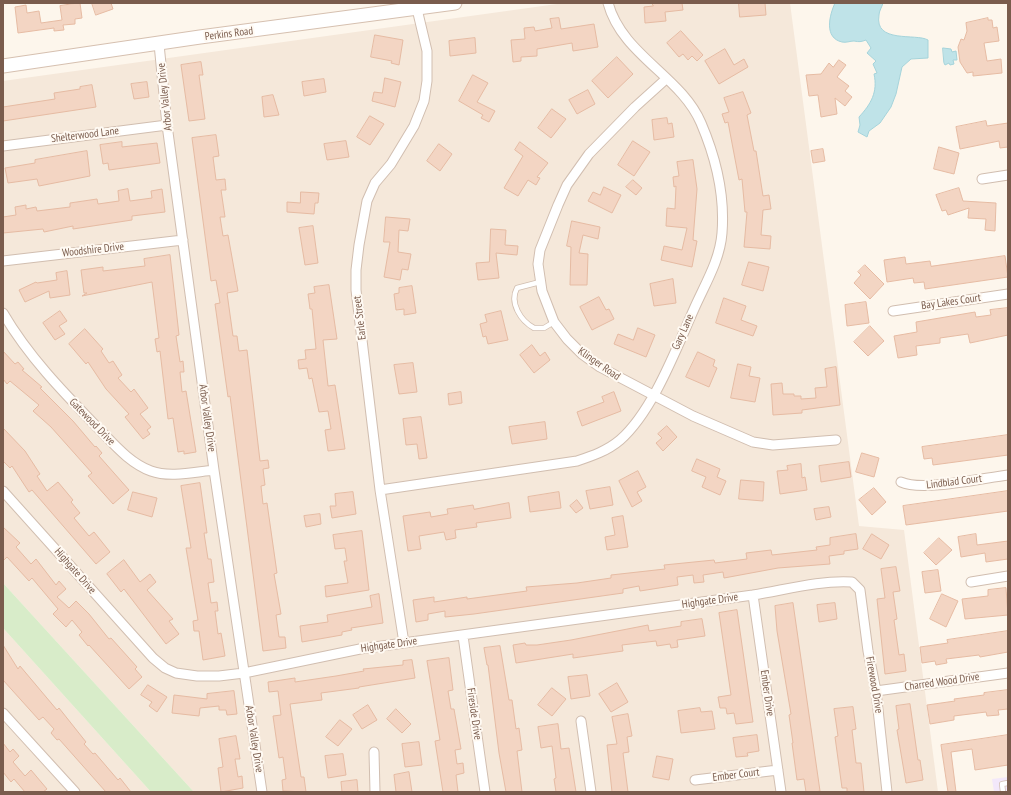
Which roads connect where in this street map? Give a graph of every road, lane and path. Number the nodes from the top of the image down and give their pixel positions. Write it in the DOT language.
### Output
graph roads {
  1 [pos="455,3"];
  2 [pos="608,3"];
  3 [pos="417,9"];
  4 [pos="159,44"];
  5 [pos="3,66"];
  6 [pos="666,79"];
  7 [pos="167,125"];
  8 [pos="3,146"];
  9 [pos="1008,175"];
  10 [pos="982,179"];
  11 [pos="183,240"];
  12 [pos="3,261"];
  13 [pos="540,282"];
  14 [pos="1008,294"];
  15 [pos="893,311"];
  16 [pos="3,313"];
  17 [pos="554,322"];
  18 [pos="652,396"];
  19 [pos="836,440"];
  20 [pos="214,470"];
  21 [pos="1008,475"];
  22 [pos="901,482"];
  23 [pos="380,490"];
  24 [pos="3,491"];
  25 [pos="1008,576"];
  26 [pos="852,582"];
  27 [pos="971,582"];
  28 [pos="753,595"];
  29 [pos="463,636"];
  30 [pos="404,643"];
  31 [pos="244,673"];
  32 [pos="1008,673"];
  33 [pos="876,691"];
  34 [pos="3,712"];
  35 [pos="581,721"];
  36 [pos="374,752"];
  37 [pos="778,770"];
  38 [pos="695,780"];
  39 [pos="1008,783"];
  40 [pos="75,792"];
  41 [pos="262,792"];
  42 [pos="375,792"];
  43 [pos="485,792"];
  44 [pos="591,792"];
  45 [pos="781,792"];
  46 [pos="887,792"];
  47 [pos="1003,792"];
  1 -- 3 [label="main road, Perkins Road"];
  2 -- 6 [label="street, Gary Lane"];
  3 -- 4 [label="main road, Perkins Road"];
  3 -- 23 [label="street, Earle Street"];
  4 -- 5 [label="main road, Perkins Road"];
  4 -- 7 [label="street, Arbor Valley Drive"];
  6 -- 13 [label="street, Klinger Road"];
  6 -- 18 [label="street, Gary Lane"];
  7 -- 8 [label="street, Shelterwood Lane"];
  7 -- 11 [label="street, Arbor Valley Drive"];
  9 -- 10 [label="street"];
  11 -- 12 [label="street, Woodshire Drive"];
  11 -- 20 [label="street, Arbor Valley Drive"];
  13 -- 17 [label="street, Klinger Road"];
  13 -- 17 [label="lane"];
  14 -- 15 [label="street, Bay Lakes Court"];
  16 -- 20 [label="street, Gatewood Drive"];
  17 -- 18 [label="street, Klinger Road"];
  18 -- 19 [label="street, Klinger Road"];
  18 -- 23 [label="street, Gary Lane"];
  20 -- 31 [label="street, Arbor Valley Drive"];
  21 -- 22 [label="street, Lindblad Court"];
  23 -- 30 [label="street, Earle Street"];
  24 -- 31 [label="street, Highgate Drive"];
  25 -- 27 [label="street"];
  26 -- 28 [label="street, Highgate Drive"];
  26 -- 33 [label="street, Firewood Drive"];
  28 -- 29 [label="street, Highgate Drive"];
  28 -- 37 [label="street, Ember Drive"];
  29 -- 30 [label="street, Highgate Drive"];
  29 -- 43 [label="street, Fireside Drive"];
  30 -- 31 [label="street, Highgate Drive"];
  31 -- 41 [label="street, Arbor Valley Drive"];
  32 -- 33 [label="street, Charred Wood Drive"];
  33 -- 46 [label="street, Firewood Drive"];
  34 -- 40 [label="street"];
  35 -- 44 [label="street"];
  36 -- 42 [label="street"];
  37 -- 38 [label="street, Ember Court"];
  37 -- 45 [label="street, Ember Drive"];
  39 -- 47 [label="lane"];
}
